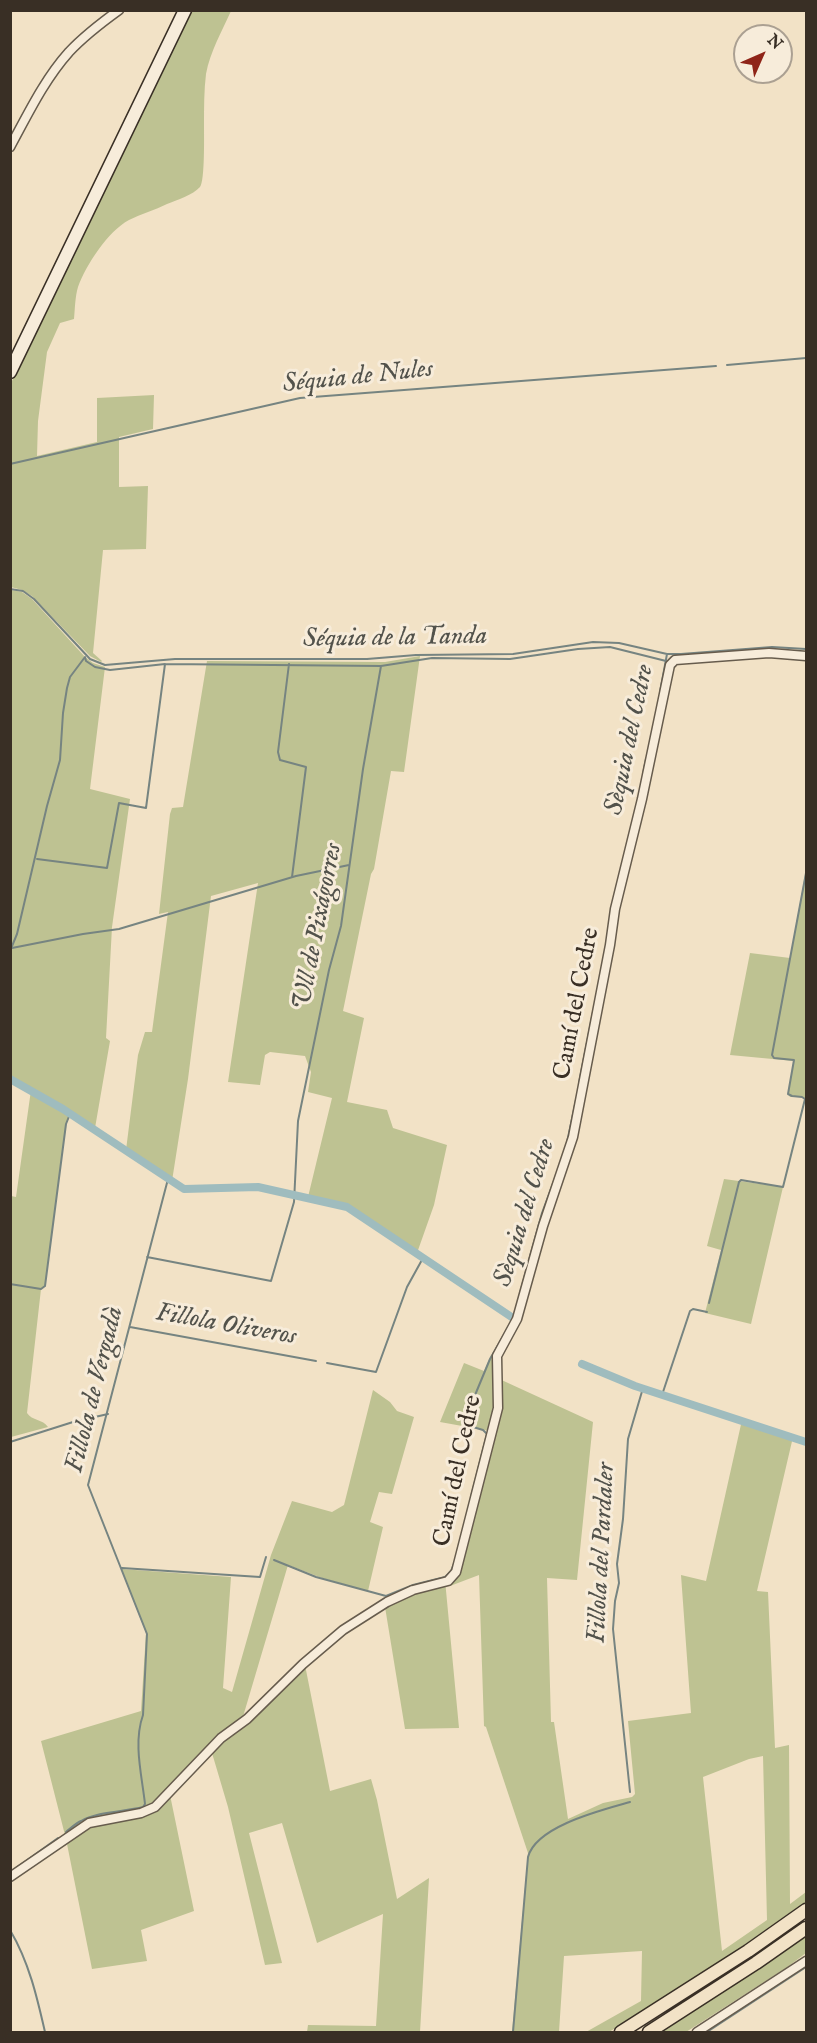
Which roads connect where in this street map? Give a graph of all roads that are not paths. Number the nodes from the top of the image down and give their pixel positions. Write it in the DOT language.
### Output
graph roads {
  1 [pos="119,10"];
  2 [pos="185,10"];
  3 [pos="10,147"];
  4 [pos="10,372"];
  5 [pos="807,656"];
  6 [pos="10,1877"];
  7 [pos="807,1910"];
  8 [pos="807,1928"];
  9 [pos="807,1961"];
  10 [pos="621,2032"];
  11 [pos="649,2032"];
  12 [pos="697,2032"];
  1 -- 3 [label="street"];
  2 -- 4 [label="main road"];
  5 -- 6 [label="street, Camí del Cedre"];
  7 -- 10 [label="main road"];
  8 -- 11 [label="main road"];
  9 -- 12 [label="street"];
}
